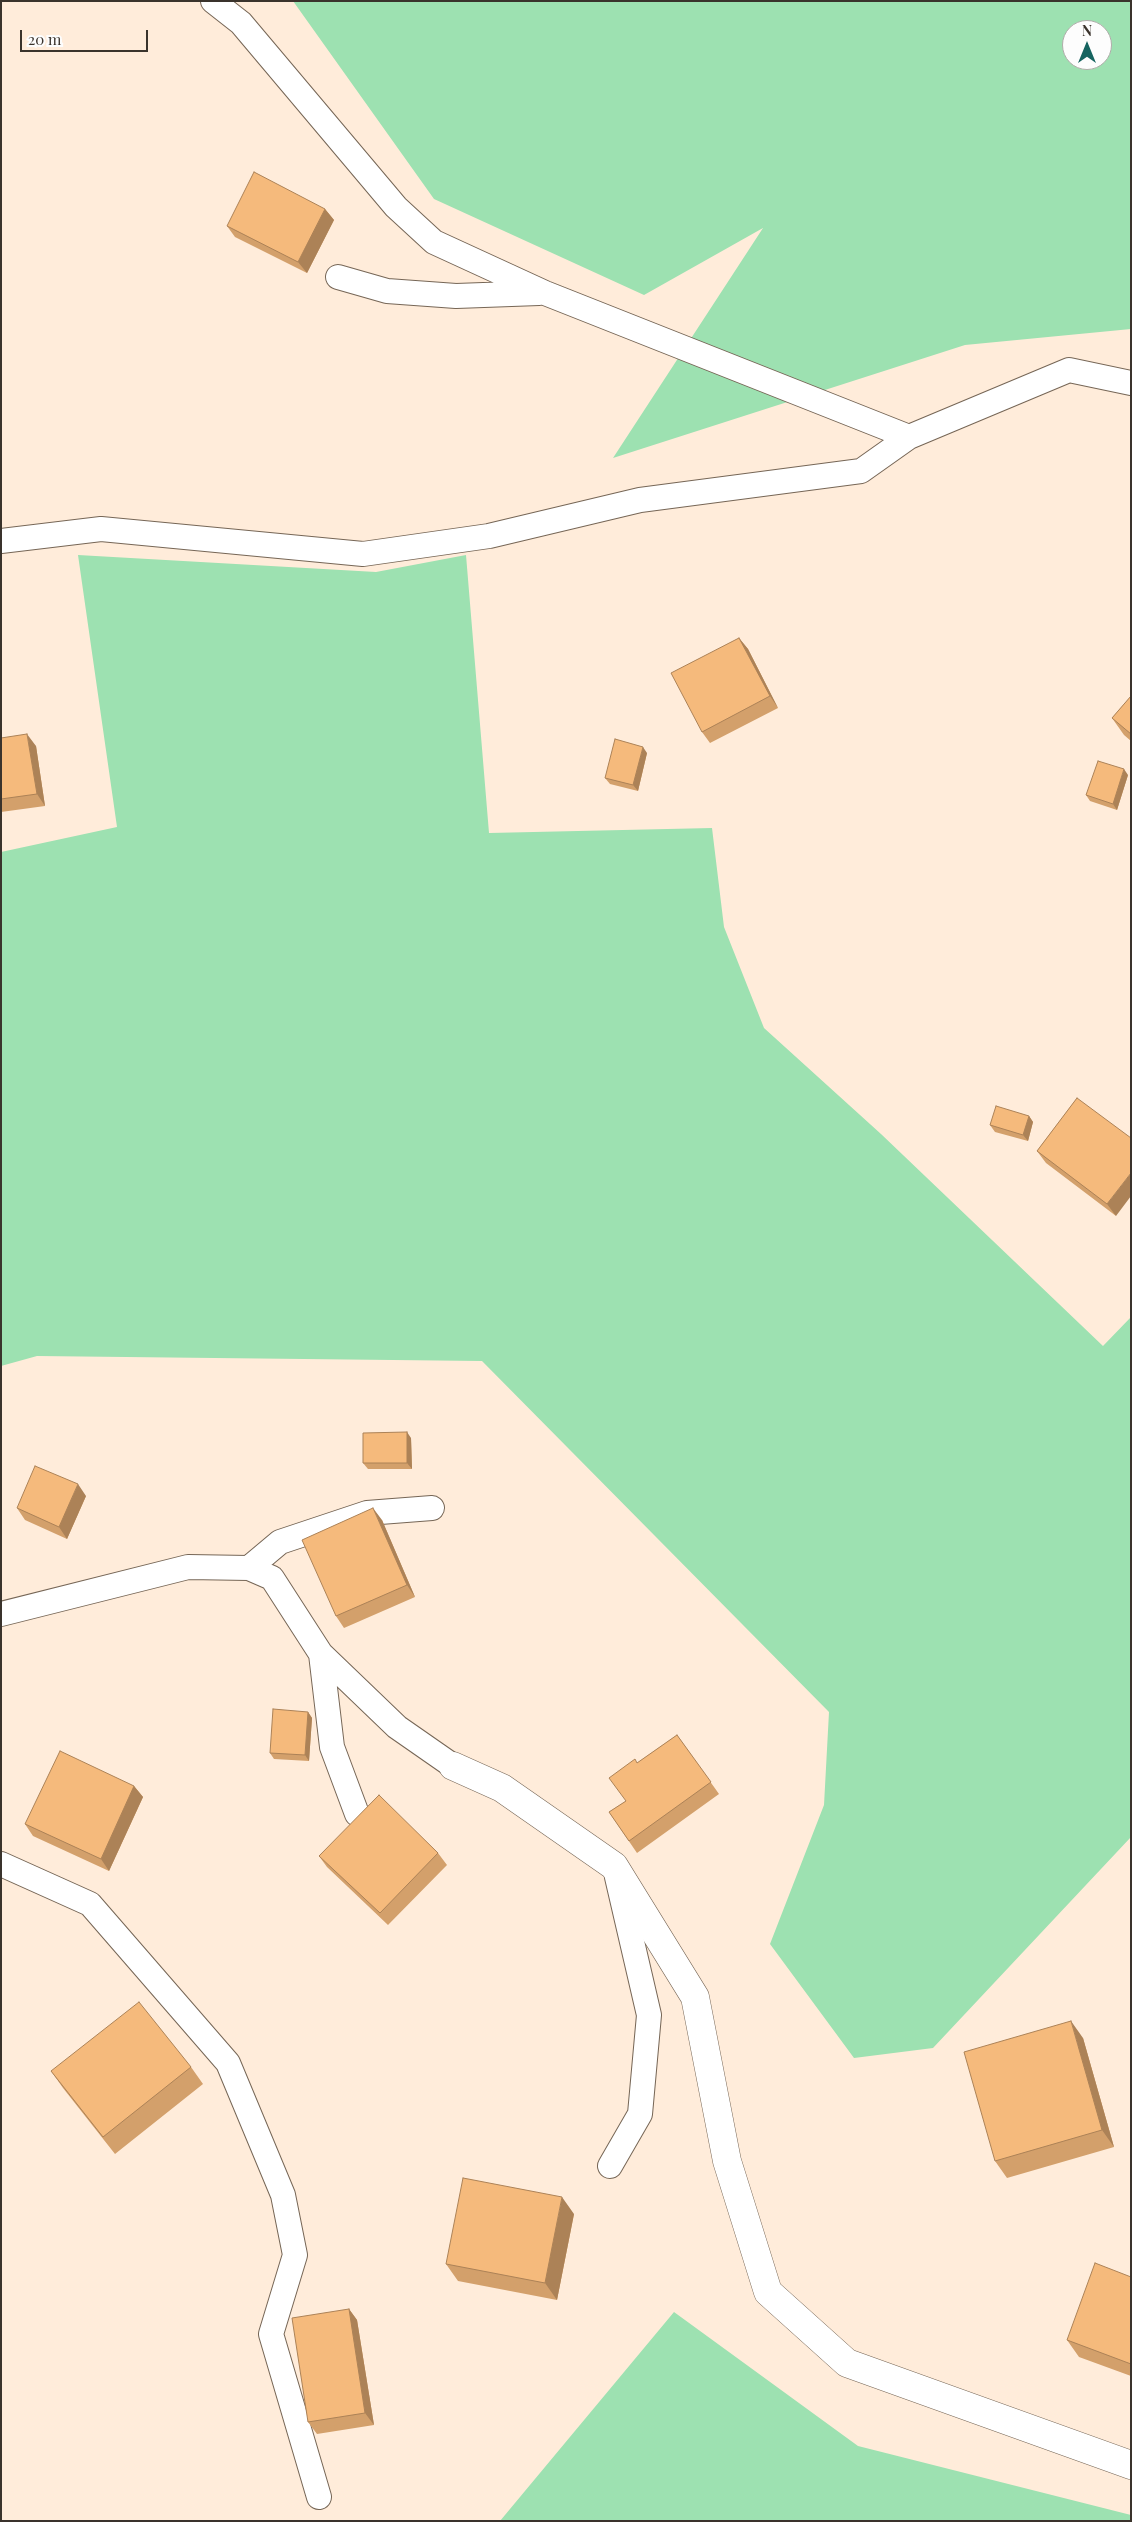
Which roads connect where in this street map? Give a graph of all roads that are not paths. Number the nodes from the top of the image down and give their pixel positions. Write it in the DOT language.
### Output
graph roads {
  1 [pos="213,1"];
  2 [pos="338,277"];
  3 [pos="546,292"];
  4 [pos="1131,383"];
  5 [pos="909,437"];
  6 [pos="1,541"];
  7 [pos="432,1508"];
  8 [pos="249,1568"];
  9 [pos="1,1614"];
  10 [pos="320,1654"];
  11 [pos="453,1766"];
  12 [pos="357,1814"];
  13 [pos="1,1864"];
  14 [pos="614,1866"];
  15 [pos="610,2166"];
  16 [pos="1131,2465"];
  17 [pos="319,2497"];
  1 -- 3 [label="lane"];
  2 -- 3 [label="lane"];
  3 -- 5 [label="lane"];
  4 -- 5 [label="lane"];
  5 -- 6 [label="lane"];
  7 -- 8 [label="lane"];
  8 -- 9 [label="lane"];
  8 -- 10 [label="lane"];
  10 -- 11 [label="lane"];
  10 -- 12 [label="lane"];
  11 -- 14 [label="street"];
  13 -- 17 [label="lane"];
  14 -- 15 [label="lane"];
  14 -- 16 [label="street"];
}
